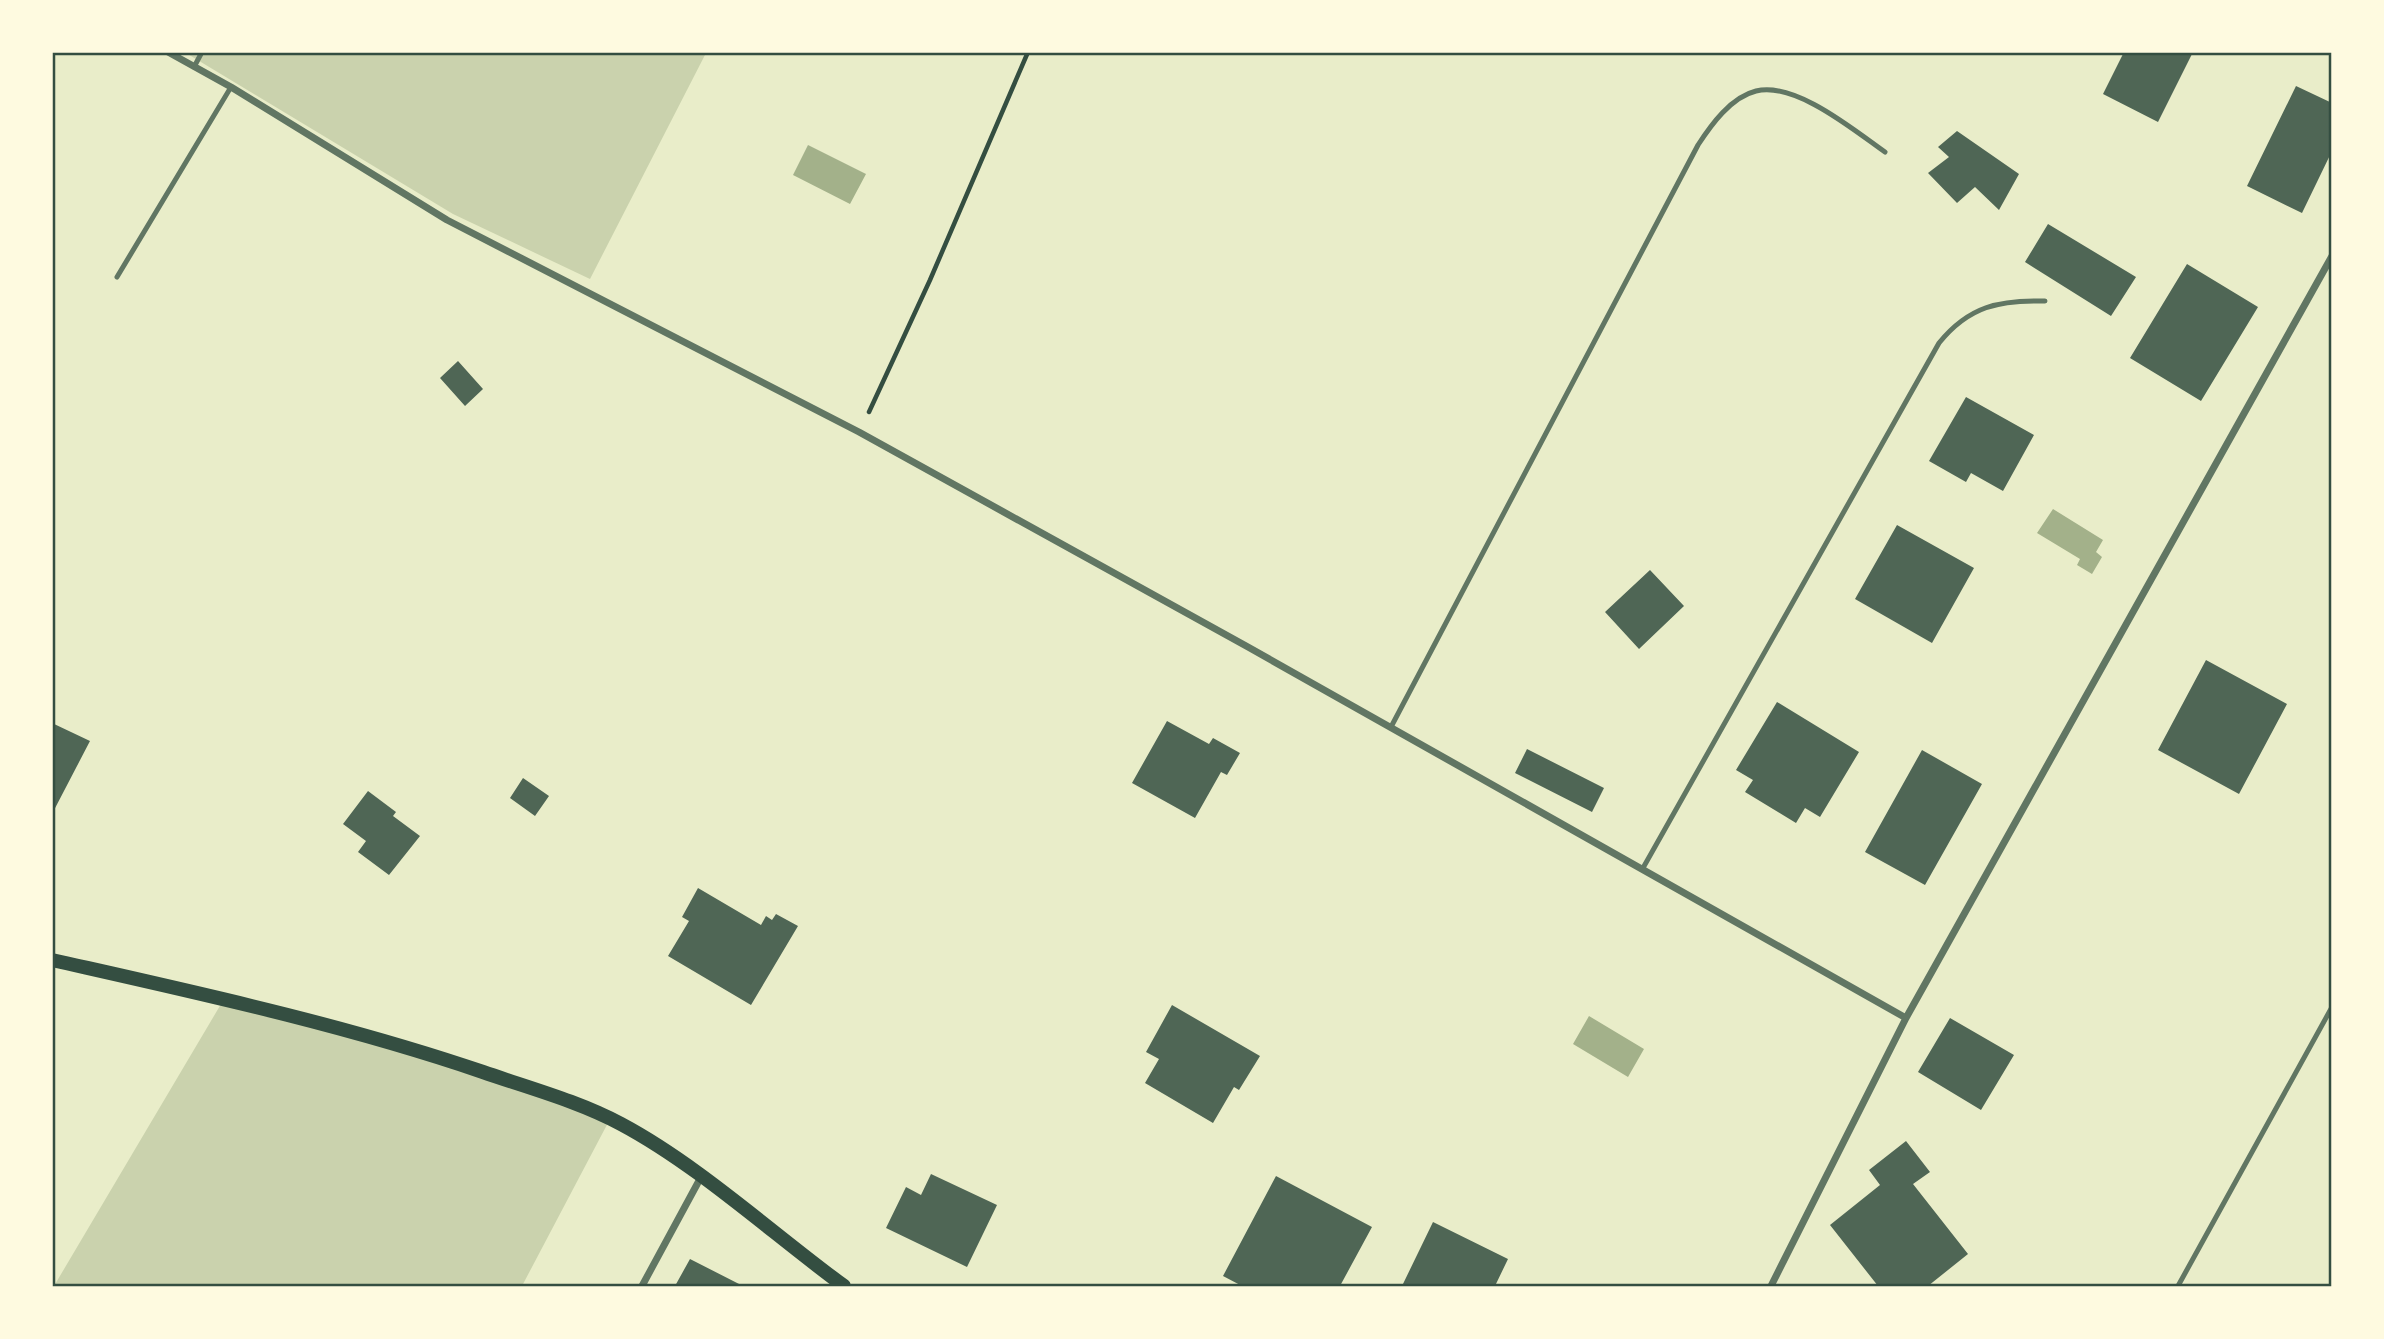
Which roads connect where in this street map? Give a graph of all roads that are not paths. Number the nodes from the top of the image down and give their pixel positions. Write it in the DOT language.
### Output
graph roads {
  1 [pos="168,52"];
  2 [pos="202,52"];
  3 [pos="194,67"];
  4 [pos="232,88"];
  5 [pos="1885,152"];
  6 [pos="2332,256"];
  7 [pos="117,277"];
  8 [pos="2045,301"];
  9 [pos="1391,727"];
  10 [pos="1643,868"];
  11 [pos="52,960"];
  12 [pos="2332,1007"];
  13 [pos="1906,1018"];
  14 [pos="701,1177"];
  15 [pos="642,1286"];
  16 [pos="844,1286"];
  17 [pos="1771,1286"];
  18 [pos="2178,1286"];
  1 -- 3 [label="street"];
  2 -- 3 [label="lane"];
  3 -- 4 [label="street"];
  4 -- 7 [label="lane"];
  4 -- 9 [label="street"];
  5 -- 9 [label="lane"];
  6 -- 13 [label="street"];
  8 -- 10 [label="lane"];
  9 -- 10 [label="street"];
  10 -- 13 [label="street"];
  11 -- 14 [label="main road"];
  12 -- 18 [label="lane"];
  13 -- 17 [label="street"];
  14 -- 15 [label="street"];
  14 -- 16 [label="main road"];
}
